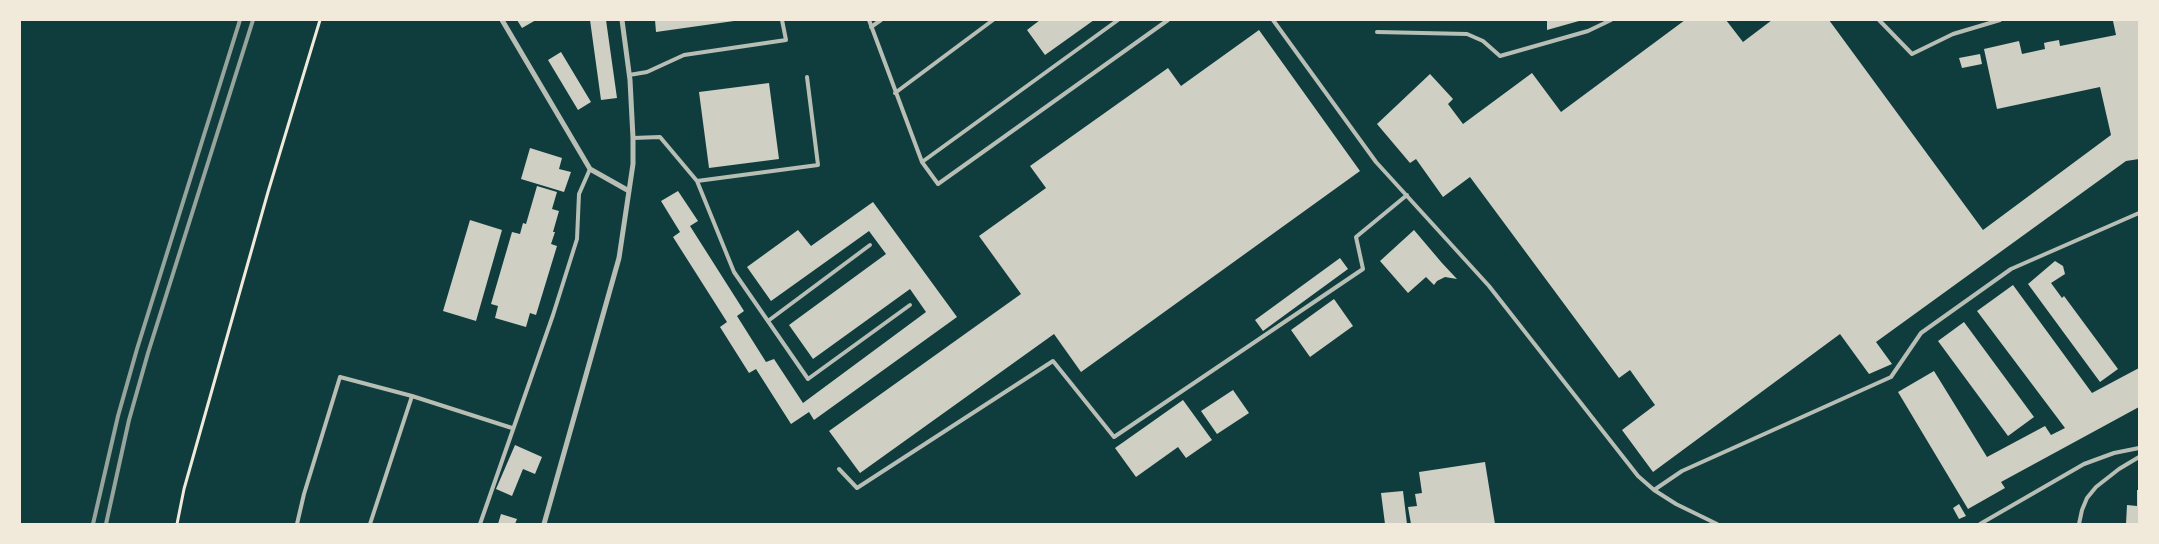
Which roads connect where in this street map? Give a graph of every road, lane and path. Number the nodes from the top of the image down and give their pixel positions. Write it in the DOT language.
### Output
graph roads {
  1 [pos="320,20"];
  2 [pos="502,20"];
  3 [pos="622,20"];
  4 [pos="782,20"];
  5 [pos="869,20"];
  6 [pos="881,20"];
  7 [pos="993,20"];
  8 [pos="1118,20"];
  9 [pos="1168,20"];
  10 [pos="1273,20"];
  11 [pos="1611,20"];
  12 [pos="1879,20"];
  13 [pos="2000,20"];
  14 [pos="871,27"];
  15 [pos="1377,32"];
  16 [pos="629,75"];
  17 [pos="807,77"];
  18 [pos="895,92"];
  19 [pos="634,138"];
  20 [pos="922,162"];
  21 [pos="590,169"];
  22 [pos="697,181"];
  23 [pos="629,192"];
  24 [pos="1407,195"];
  25 [pos="2139,213"];
  26 [pos="870,245"];
  27 [pos="910,305"];
  28 [pos="768,320"];
  29 [pos="412,396"];
  30 [pos="512,428"];
  31 [pos="2139,448"];
  32 [pos="2139,457"];
  33 [pos="839,469"];
  34 [pos="1654,490"];
  35 [pos="177,524"];
  36 [pos="297,524"];
  37 [pos="370,524"];
  38 [pos="480,524"];
  39 [pos="544,524"];
  40 [pos="1717,524"];
  41 [pos="1980,524"];
  42 [pos="2079,524"];
  1 -- 35 [label="path"];
  2 -- 21 [label="street"];
  3 -- 16 [label="street"];
  4 -- 16 [label="lane"];
  5 -- 14 [label="lane"];
  6 -- 14 [label="lane"];
  7 -- 18 [label="lane"];
  8 -- 20 [label="lane"];
  9 -- 20 [label="lane"];
  10 -- 24 [label="lane"];
  11 -- 15 [label="lane"];
  12 -- 13 [label="lane"];
  14 -- 18 [label="lane"];
  16 -- 19 [label="street"];
  17 -- 22 [label="lane"];
  18 -- 20 [label="lane"];
  19 -- 22 [label="lane"];
  19 -- 23 [label="street"];
  21 -- 23 [label="street"];
  21 -- 30 [label="lane"];
  22 -- 28 [label="lane"];
  23 -- 39 [label="street"];
  24 -- 33 [label="lane"];
  24 -- 34 [label="lane"];
  25 -- 34 [label="lane"];
  26 -- 28 [label="lane"];
  27 -- 28 [label="lane"];
  29 -- 30 [label="lane"];
  29 -- 36 [label="lane"];
  29 -- 37 [label="lane"];
  30 -- 38 [label="lane"];
  31 -- 41 [label="lane"];
  32 -- 42 [label="lane"];
  34 -- 40 [label="lane"];
}
